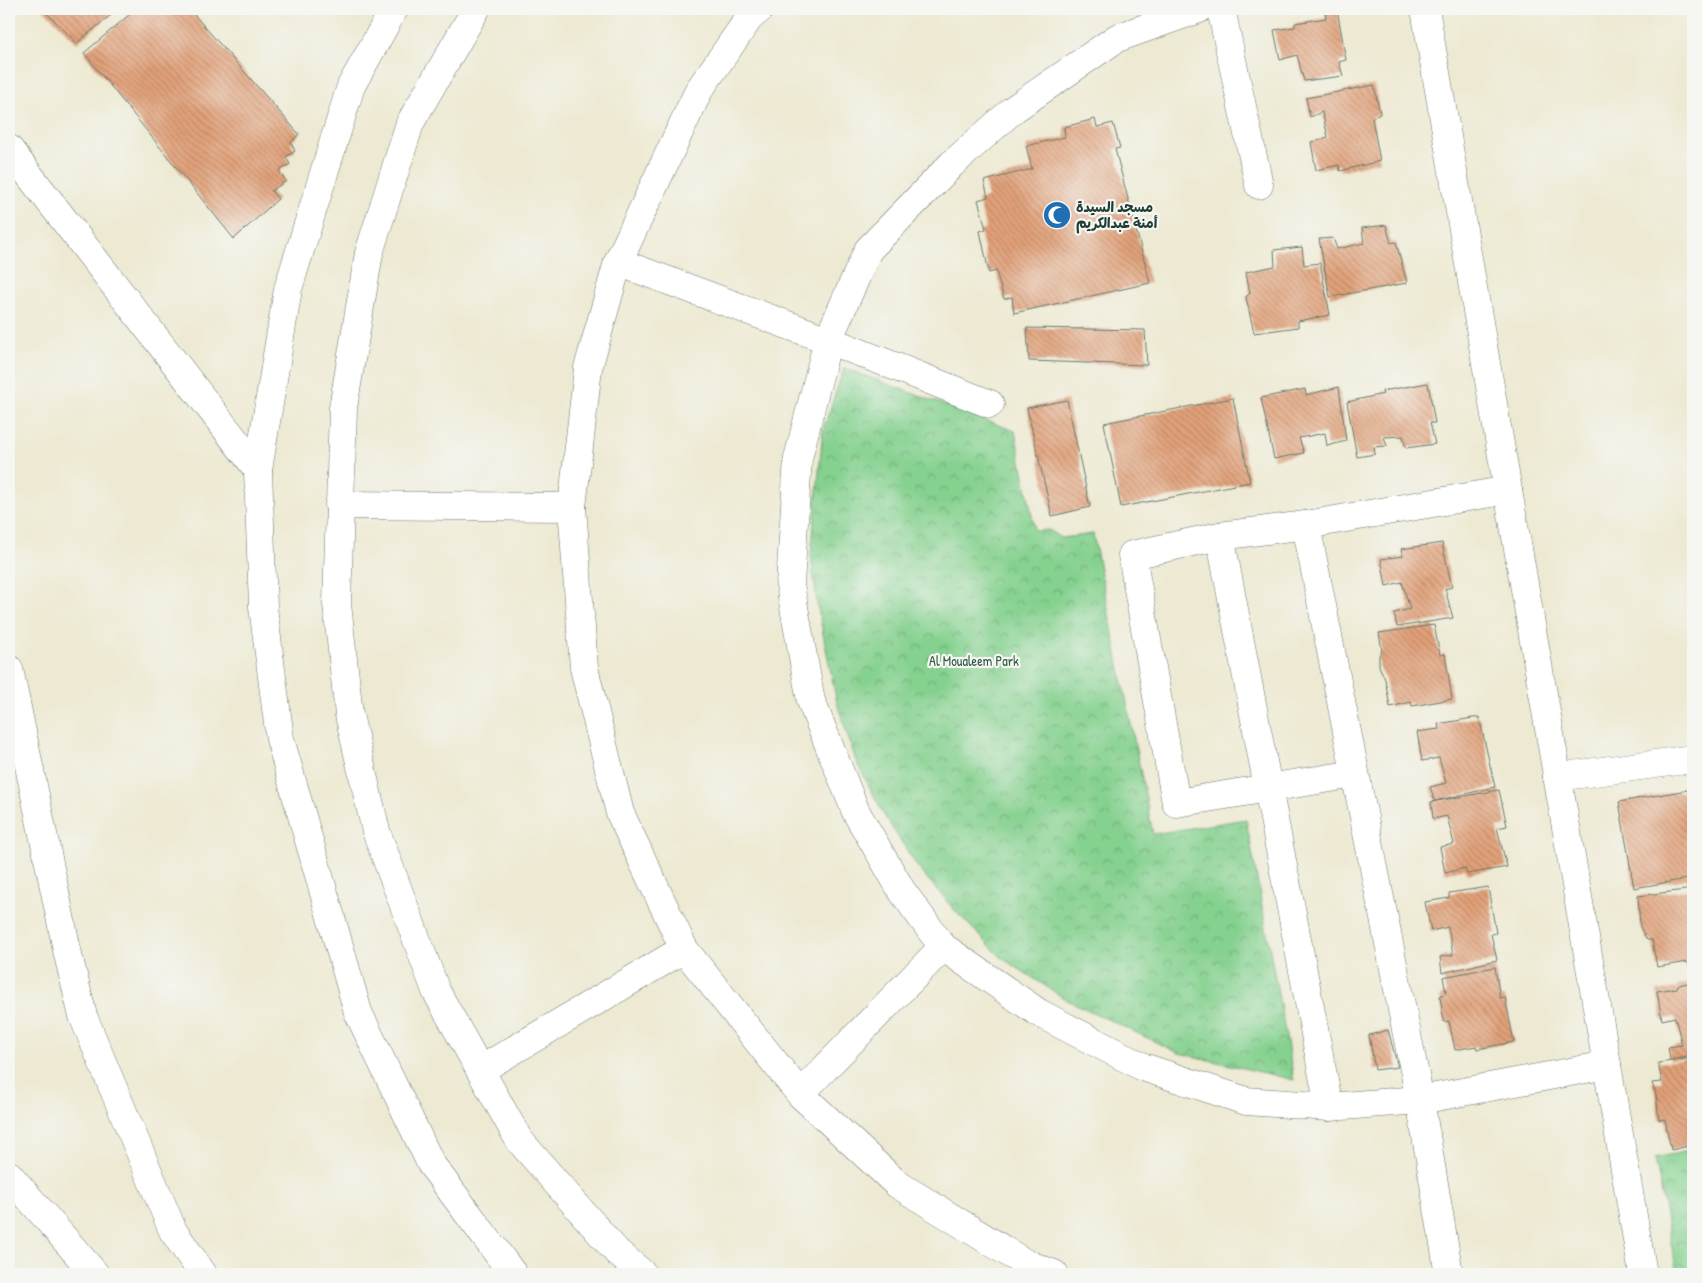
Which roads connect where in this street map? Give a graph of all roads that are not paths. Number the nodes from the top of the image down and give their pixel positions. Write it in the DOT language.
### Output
graph roads {
  1 [pos="394,9"];
  2 [pos="476,9"];
  3 [pos="1199,9"];
  4 [pos="1221,9"];
  5 [pos="1425,9"];
  6 [pos="749,12"];
  7 [pos="9,149"];
  8 [pos="1259,185"];
  9 [pos="618,262"];
  10 [pos="828,340"];
  11 [pos="990,404"];
  12 [pos="258,470"];
  13 [pos="1508,490"];
  14 [pos="339,505"];
  15 [pos="572,507"];
  16 [pos="1306,526"];
  17 [pos="1220,536"];
  18 [pos="9,669"];
  19 [pos="1693,759"];
  20 [pos="1355,774"];
  21 [pos="1557,777"];
  22 [pos="1268,788"];
  23 [pos="944,947"];
  24 [pos="684,949"];
  25 [pos="1607,1065"];
  26 [pos="480,1070"];
  27 [pos="800,1094"];
  28 [pos="1420,1100"];
  29 [pos="1329,1107"];
  30 [pos="9,1175"];
  31 [pos="1023,1269"];
  32 [pos="94,1274"];
  33 [pos="203,1274"];
  34 [pos="514,1274"];
  35 [pos="643,1274"];
  36 [pos="1054,1274"];
  37 [pos="1449,1274"];
  38 [pos="1643,1274"];
  1 -- 12 [label="street"];
  2 -- 14 [label="street"];
  3 -- 10 [label="street"];
  4 -- 8 [label="street"];
  5 -- 13 [label="street"];
  6 -- 9 [label="street"];
  7 -- 12 [label="street"];
  9 -- 10 [label="street"];
  9 -- 15 [label="street"];
  10 -- 11 [label="street"];
  10 -- 23 [label="street"];
  12 -- 34 [label="street"];
  13 -- 16 [label="street"];
  13 -- 21 [label="street"];
  14 -- 15 [label="street"];
  14 -- 26 [label="street"];
  15 -- 24 [label="street"];
  16 -- 17 [label="street"];
  16 -- 20 [label="street"];
  17 -- 22 [label="street"];
  17 -- 22 [label="street"];
  18 -- 33 [label="street"];
  19 -- 21 [label="street"];
  20 -- 22 [label="street"];
  20 -- 28 [label="street"];
  21 -- 25 [label="street"];
  22 -- 29 [label="street"];
  23 -- 27 [label="street"];
  23 -- 29 [label="street"];
  24 -- 26 [label="street"];
  24 -- 27 [label="street"];
  25 -- 28 [label="street"];
  25 -- 38 [label="street"];
  26 -- 35 [label="street"];
  27 -- 31 [label="street"];
  28 -- 29 [label="street"];
  28 -- 37 [label="street"];
  30 -- 32 [label="street"];
  31 -- 36 [label="street"];
}
